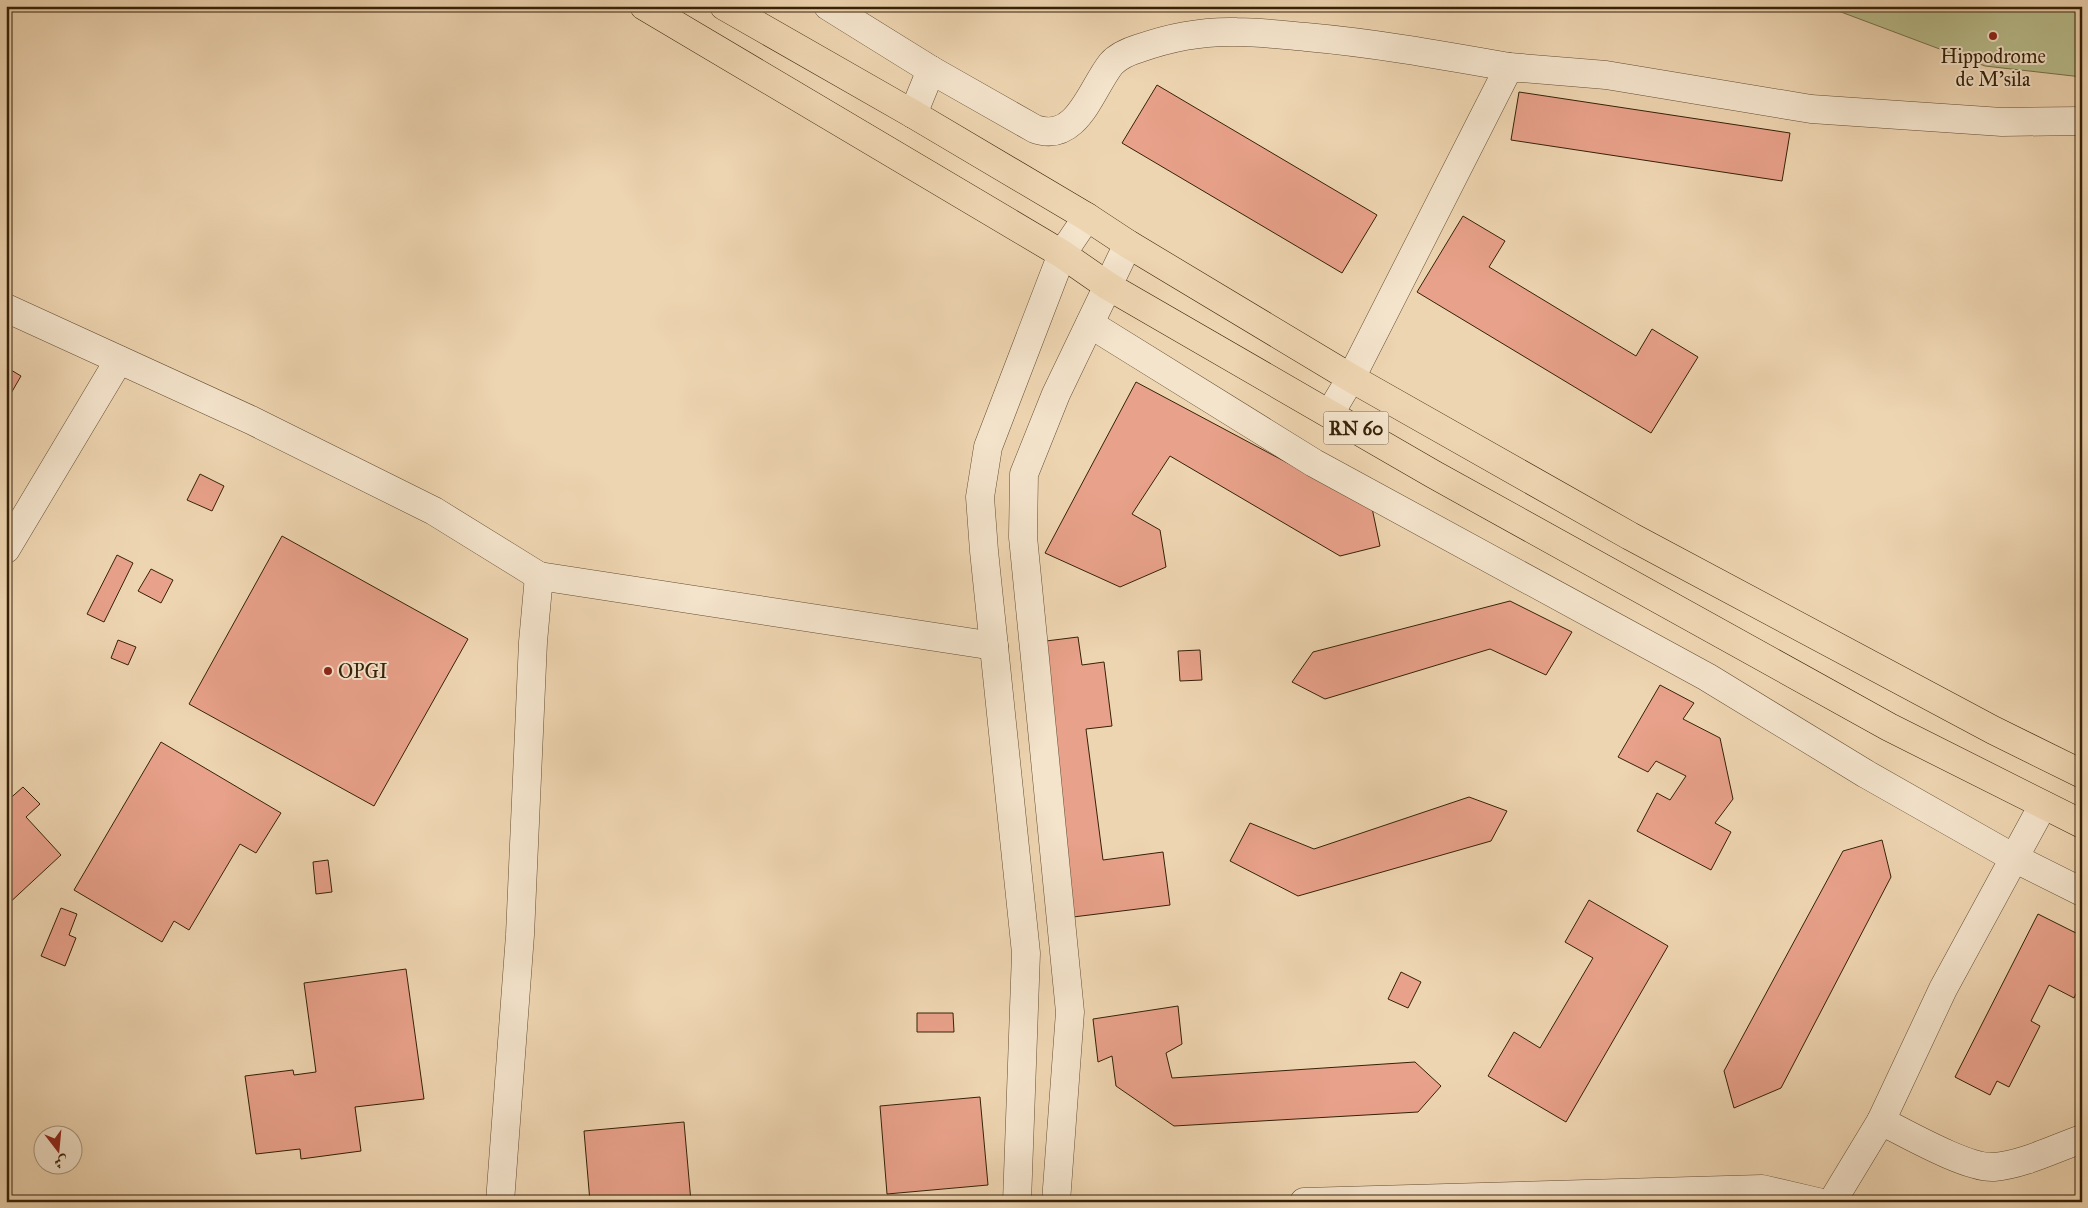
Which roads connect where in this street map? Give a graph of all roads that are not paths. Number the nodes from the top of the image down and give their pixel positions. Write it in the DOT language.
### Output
graph roads {
  1 [pos="644,6"];
  2 [pos="724,6"];
  3 [pos="828,6"];
  4 [pos="1509,67"];
  5 [pos="931,70"];
  6 [pos="913,114"];
  7 [pos="2082,121"];
  8 [pos="1087,217"];
  9 [pos="1128,244"];
  10 [pos="1062,254"];
  11 [pos="1108,286"];
  12 [pos="6,308"];
  13 [pos="1090,324"];
  14 [pos="119,360"];
  15 [pos="1351,378"];
  16 [pos="1330,413"];
  17 [pos="6,549"];
  18 [pos="539,576"];
  19 [pos="994,646"];
  20 [pos="2082,774"];
  21 [pos="2044,805"];
  22 [pos="2082,824"];
  23 [pos="2014,858"];
  24 [pos="2082,892"];
  25 [pos="1881,1121"];
  26 [pos="2082,1139"];
  27 [pos="500,1202"];
  28 [pos="1017,1202"];
  29 [pos="1056,1202"];
  30 [pos="1304,1202"];
  31 [pos="1818,1202"];
  32 [pos="1832,1202"];
  1 -- 10 [label="main road, RN 60"];
  2 -- 6 [label="main road, RN 60"];
  3 -- 5 [label="street"];
  4 -- 5 [label="street"];
  4 -- 7 [label="street"];
  4 -- 15 [label="street"];
  5 -- 6 [label="street"];
  6 -- 8 [label="main road, RN 60"];
  8 -- 9 [label="main road, RN 60"];
  8 -- 10 [label="street"];
  9 -- 11 [label="street"];
  9 -- 15 [label="main road, RN 60"];
  10 -- 11 [label="main road, RN 60"];
  10 -- 19 [label="street"];
  11 -- 13 [label="street"];
  11 -- 16 [label="main road, RN 60"];
  12 -- 14 [label="street"];
  13 -- 23 [label="street"];
  13 -- 29 [label="street"];
  14 -- 17 [label="street"];
  14 -- 18 [label="street"];
  15 -- 16 [label="street"];
  15 -- 20 [label="main road, RN 60"];
  16 -- 21 [label="main road, RN 60"];
  18 -- 19 [label="street"];
  18 -- 27 [label="street"];
  19 -- 28 [label="street"];
  21 -- 22 [label="main road, RN 60"];
  21 -- 23 [label="street"];
  23 -- 24 [label="street"];
  23 -- 25 [label="street"];
  25 -- 26 [label="street"];
  25 -- 32 [label="street"];
  30 -- 31 [label="street"];
}
